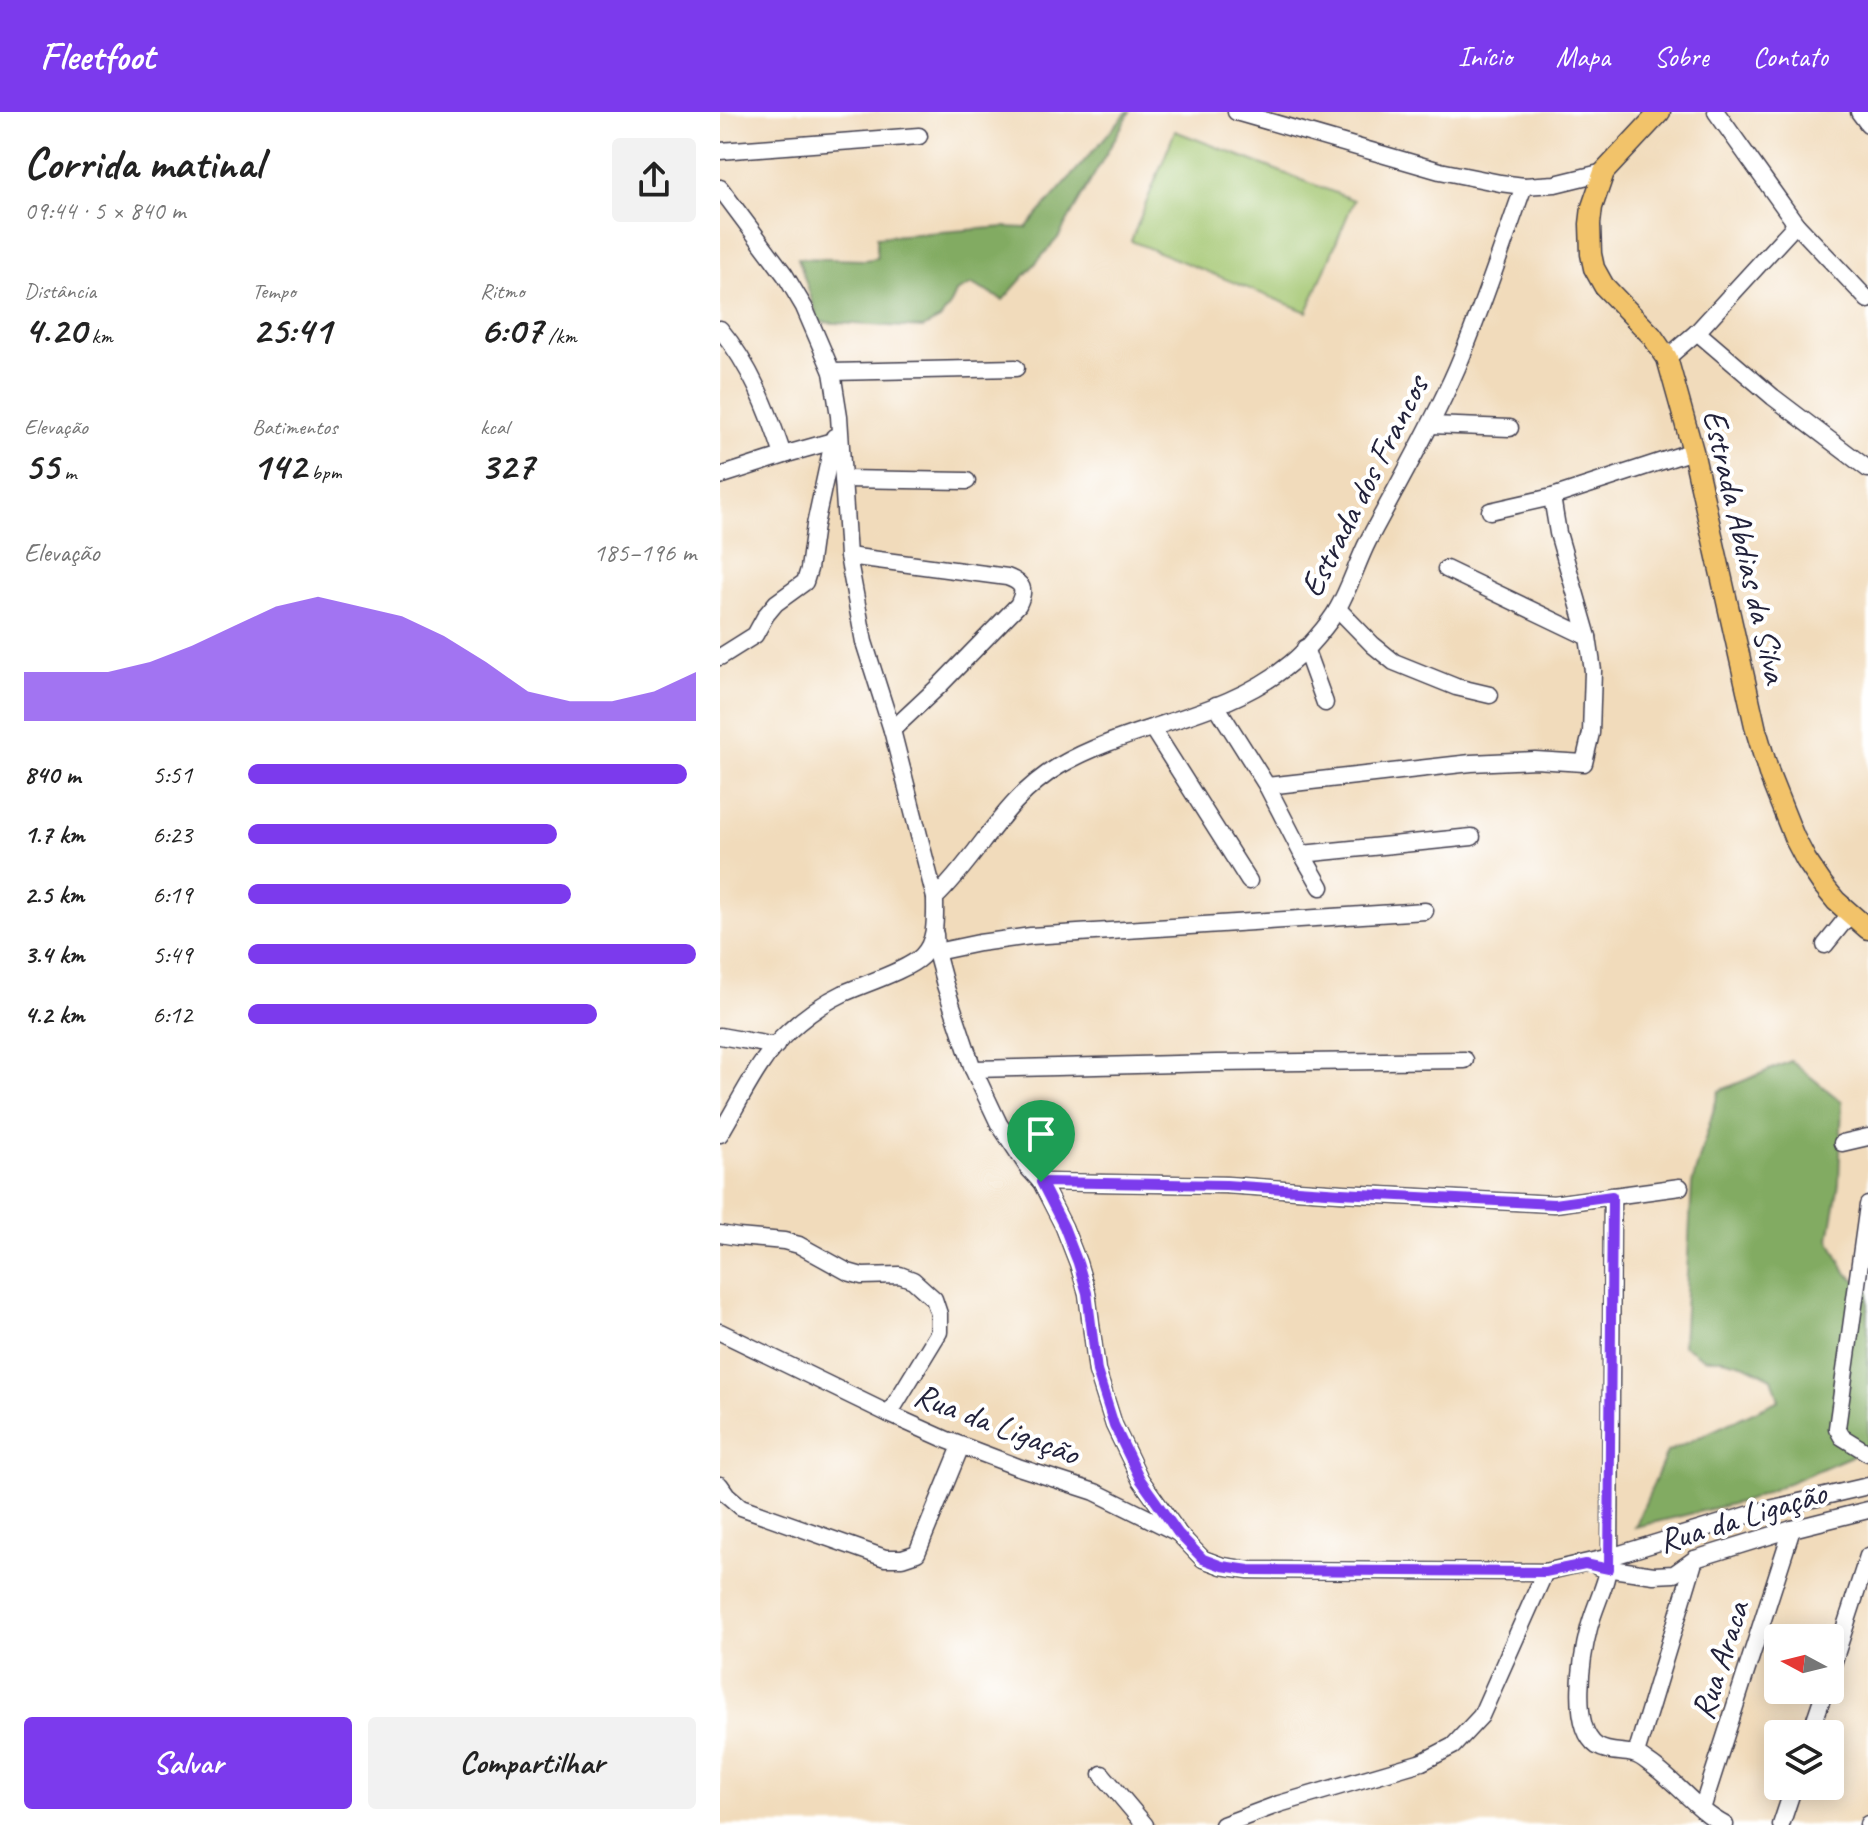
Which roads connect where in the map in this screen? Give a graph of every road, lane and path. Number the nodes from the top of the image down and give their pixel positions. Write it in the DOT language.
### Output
graph roads {
  1 [pos="1236,112"];
  2 [pos="1660,112"];
  3 [pos="1716,112"];
  4 [pos="1859,112"];
  5 [pos="1868,124"];
  6 [pos="919,136"];
  7 [pos="720,151"];
  8 [pos="1604,172"];
  9 [pos="1524,186"];
  10 [pos="720,188"];
  11 [pos="1796,224"];
  12 [pos="1868,300"];
  13 [pos="720,329"];
  14 [pos="1697,332"];
  15 [pos="1667,358"];
  16 [pos="1016,368"];
  17 [pos="832,372"];
  18 [pos="839,416"];
  19 [pos="1431,425"];
  20 [pos="1510,428"];
  21 [pos="833,441"];
  22 [pos="1693,451"];
  23 [pos="788,454"];
  24 [pos="1868,469"];
  25 [pos="720,476"];
  26 [pos="843,479"];
  27 [pos="967,481"];
  28 [pos="1552,497"];
  29 [pos="1490,511"];
  30 [pos="848,556"];
  31 [pos="1446,569"];
  32 [pos="1338,609"];
  33 [pos="1588,637"];
  34 [pos="1305,648"];
  35 [pos="720,657"];
  36 [pos="1490,695"];
  37 [pos="1325,703"];
  38 [pos="1216,705"];
  39 [pos="1152,728"];
  40 [pos="892,730"];
  41 [pos="1267,786"];
  42 [pos="1472,837"];
  43 [pos="1302,854"];
  44 [pos="1249,881"];
  45 [pos="1321,887"];
  46 [pos="935,898"];
  47 [pos="1425,911"];
  48 [pos="1850,914"];
  49 [pos="1868,929"];
  50 [pos="934,932"];
  51 [pos="1825,945"];
  52 [pos="936,952"];
  53 [pos="720,1036"];
  54 [pos="776,1046"];
  55 [pos="1465,1060"];
  56 [pos="973,1069"];
  57 [pos="720,1134"];
  58 [pos="1868,1137"];
  59 [pos="1842,1143"];
  60 [pos="1041,1182"];
  61 [pos="1680,1187"];
  62 [pos="1612,1196"];
  63 [pos="1868,1205"];
  64 [pos="720,1234"];
  65 [pos="720,1332"];
  66 [pos="889,1414"];
  67 [pos="961,1446"];
  68 [pos="1868,1453"];
  69 [pos="720,1485"];
  70 [pos="1868,1486"];
  71 [pos="1868,1510"];
  72 [pos="1792,1529"];
  73 [pos="1178,1533"];
  74 [pos="1868,1556"];
  75 [pos="1695,1559"];
  76 [pos="1609,1563"];
  77 [pos="1545,1572"];
  78 [pos="1844,1630"];
  79 [pos="1636,1754"];
  80 [pos="1102,1774"];
  81 [pos="1789,1800"];
  82 [pos="1702,1809"];
  83 [pos="1145,1825"];
  84 [pos="1223,1825"];
  85 [pos="1725,1825"];
  86 [pos="1781,1825"];
  1 -- 9 [label="street"];
  2 -- 8 [label="main road"];
  3 -- 11 [label="street"];
  4 -- 5 [label="street"];
  6 -- 7 [label="street"];
  8 -- 9 [label="street"];
  8 -- 15 [label="main road, Estrada Abdias da Silva"];
  9 -- 19 [label="street, Estrada dos Francos"];
  10 -- 17 [label="street"];
  11 -- 12 [label="street"];
  11 -- 14 [label="street"];
  13 -- 23 [label="street"];
  14 -- 15 [label="street"];
  14 -- 24 [label="street"];
  15 -- 22 [label="main road, Estrada Abdias da Silva"];
  16 -- 17 [label="street"];
  17 -- 18 [label="street"];
  18 -- 21 [label="street"];
  18 -- 26 [label="street"];
  19 -- 20 [label="street"];
  19 -- 32 [label="street, Estrada dos Francos"];
  21 -- 23 [label="street"];
  21 -- 35 [label="street"];
  22 -- 28 [label="street"];
  22 -- 48 [label="main road, Estrada Abdias da Silva"];
  23 -- 25 [label="street"];
  26 -- 27 [label="street"];
  26 -- 30 [label="street"];
  28 -- 29 [label="street"];
  28 -- 33 [label="street"];
  30 -- 40 [label="street"];
  30 -- 40 [label="street"];
  31 -- 33 [label="street"];
  32 -- 34 [label="street, Estrada dos Francos"];
  32 -- 36 [label="street"];
  33 -- 41 [label="street"];
  34 -- 37 [label="street"];
  34 -- 38 [label="street, Estrada dos Francos"];
  38 -- 39 [label="street, Estrada dos Francos"];
  38 -- 41 [label="street"];
  39 -- 44 [label="street"];
  39 -- 46 [label="street, Estrada dos Francos"];
  40 -- 46 [label="street"];
  41 -- 43 [label="street"];
  42 -- 43 [label="street"];
  43 -- 45 [label="street"];
  46 -- 50 [label="street"];
  47 -- 52 [label="street"];
  48 -- 49 [label="main road, Estrada Abdias da Silva"];
  48 -- 51 [label="street"];
  50 -- 52 [label="street"];
  50 -- 54 [label="street"];
  52 -- 56 [label="street"];
  53 -- 54 [label="street"];
  54 -- 57 [label="street"];
  55 -- 56 [label="street"];
  56 -- 60 [label="street"];
  58 -- 59 [label="street"];
  60 -- 62 [label="street"];
  60 -- 73 [label="street"];
  61 -- 62 [label="street"];
  62 -- 76 [label="street"];
  63 -- 68 [label="street"];
  64 -- 66 [label="street"];
  65 -- 66 [label="street, Rua da Ligação"];
  66 -- 67 [label="street, Rua da Ligação"];
  67 -- 69 [label="street"];
  67 -- 73 [label="street, Rua da Ligação"];
  70 -- 76 [label="street, Rua da Ligação"];
  71 -- 72 [label="street, Rua da Ligação"];
  72 -- 75 [label="street, Rua da Ligação"];
  72 -- 82 [label="street, Rua Araca"];
  73 -- 77 [label="street, Rua da Ligação"];
  74 -- 78 [label="street"];
  75 -- 76 [label="street, Rua da Ligação"];
  75 -- 79 [label="street"];
  76 -- 77 [label="street, Rua da Ligação"];
  76 -- 79 [label="street"];
  77 -- 84 [label="street"];
  79 -- 82 [label="street"];
  80 -- 83 [label="street"];
  81 -- 86 [label="street"];
  82 -- 85 [label="street"];
}
